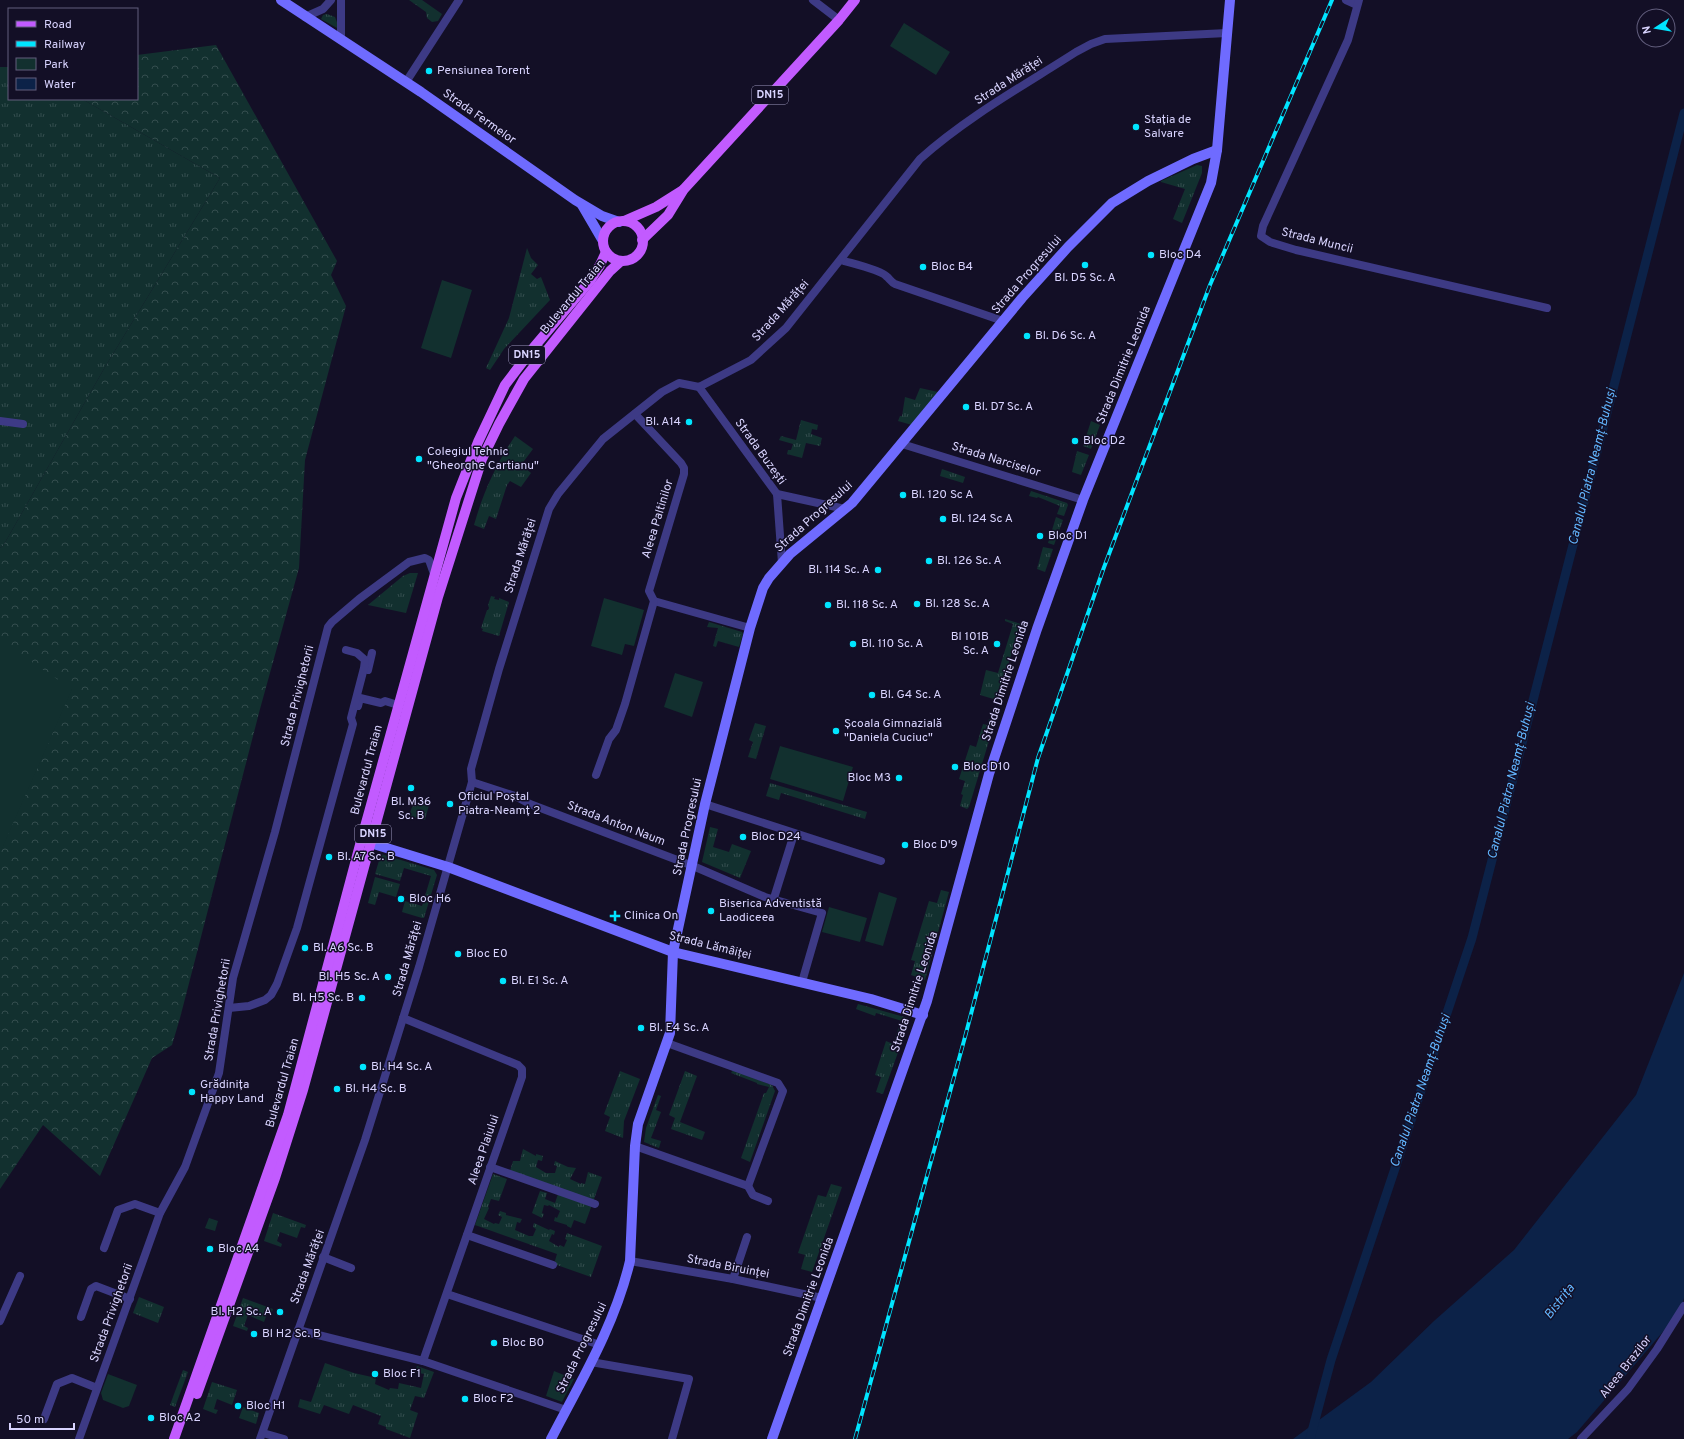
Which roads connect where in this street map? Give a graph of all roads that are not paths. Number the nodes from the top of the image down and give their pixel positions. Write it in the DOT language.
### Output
graph roads {
  1 [pos="280,0"];
  2 [pos="330,0"];
  3 [pos="341,0"];
  4 [pos="459,0"];
  5 [pos="813,0"];
  6 [pos="856,0"];
  7 [pos="1230,0"];
  8 [pos="1346,0"];
  9 [pos="1358,2"];
  10 [pos="305,17"];
  11 [pos="839,20"];
  12 [pos="1227,33"];
  13 [pos="340,40"];
  14 [pos="406,82"];
  15 [pos="1217,150"];
  16 [pos="684,189"];
  17 [pos="581,204"];
  18 [pos="622,222"];
  19 [pos="642,240"];
  20 [pos="603,241"];
  21 [pos="606,252"];
  22 [pos="841,260"];
  23 [pos="621,261"];
  24 [pos="1547,308"];
  25 [pos="1003,321"];
  26 [pos="699,387"];
  27 [pos="635,414"];
  28 [pos="0,421"];
  29 [pos="23,424"];
  30 [pos="902,444"];
  31 [pos="777,494"];
  32 [pos="1083,500"];
  33 [pos="845,509"];
  34 [pos="782,563"];
  35 [pos="434,574"];
  36 [pos="654,601"];
  37 [pos="750,628"];
  38 [pos="346,650"];
  39 [pos="372,653"];
  40 [pos="360,698"];
  41 [pos="398,705"];
  42 [pos="353,724"];
  43 [pos="596,775"];
  44 [pos="472,782"];
  45 [pos="705,804"];
  46 [pos="794,834"];
  47 [pos="365,842"];
  48 [pos="881,862"];
  49 [pos="693,866"];
  50 [pos="448,867"];
  51 [pos="774,898"];
  52 [pos="673,952"];
  53 [pos="802,982"];
  54 [pos="229,1008"];
  55 [pos="923,1015"];
  56 [pos="403,1018"];
  57 [pos="667,1042"];
  58 [pos="635,1146"];
  59 [pos="490,1167"];
  60 [pos="748,1186"];
  61 [pos="768,1201"];
  62 [pos="595,1204"];
  63 [pos="160,1213"];
  64 [pos="467,1235"];
  65 [pos="746,1237"];
  66 [pos="104,1248"];
  67 [pos="323,1257"];
  68 [pos="630,1261"];
  69 [pos="553,1265"];
  70 [pos="351,1268"];
  71 [pos="20,1276"];
  72 [pos="733,1279"];
  73 [pos="447,1294"];
  74 [pos="822,1298"];
  75 [pos="130,1299"];
  76 [pos="1684,1306"];
  77 [pos="81,1317"];
  78 [pos="0,1321"];
  79 [pos="298,1330"];
  80 [pos="600,1344"];
  81 [pos="423,1361"];
  82 [pos="591,1362"];
  83 [pos="97,1388"];
  84 [pos="566,1410"];
  85 [pos="44,1419"];
  86 [pos="262,1436"];
  87 [pos="78,1439"];
  88 [pos="174,1439"];
  89 [pos="181,1439"];
  90 [pos="284,1439"];
  91 [pos="551,1439"];
  92 [pos="672,1439"];
  93 [pos="772,1439"];
  94 [pos="1581,1439"];
  1 -- 10 [label="street, Strada Fermelor"];
  2 -- 10 [label="street"];
  3 -- 13 [label="street"];
  4 -- 14 [label="street"];
  5 -- 11 [label="street"];
  6 -- 11 [label="main road, DN15"];
  7 -- 12 [label="street, Strada Dimitrie Leonida"];
  8 -- 9 [label="street"];
  9 -- 24 [label="street, Strada Muncii"];
  10 -- 13 [label="street, Strada Fermelor"];
  11 -- 16 [label="main road, DN15"];
  12 -- 15 [label="street, Strada Dimitrie Leonida"];
  12 -- 22 [label="street, Strada Mărăței"];
  13 -- 14 [label="street, Strada Fermelor"];
  14 -- 17 [label="street, Strada Fermelor"];
  15 -- 25 [label="street, Strada Progresului"];
  15 -- 32 [label="street, Strada Dimitrie Leonida"];
  16 -- 18 [label="main road, DN15"];
  16 -- 19 [label="main road, DN15"];
  17 -- 18 [label="street, Strada Fermelor"];
  17 -- 20 [label="street, Strada Fermelor"];
  18 -- 19 [label="main road"];
  18 -- 20 [label="main road, DN15"];
  19 -- 23 [label="main road, DN15"];
  20 -- 21 [label="main road"];
  21 -- 23 [label="main road"];
  21 -- 35 [label="main road, Bulevardul Traian / DN15"];
  22 -- 25 [label="street"];
  22 -- 26 [label="street, Strada Mărăței"];
  23 -- 47 [label="main road, Bulevardul Traian / DN15"];
  25 -- 30 [label="street, Strada Progresului"];
  26 -- 27 [label="street, Strada Mărăței"];
  26 -- 31 [label="street, Strada Buzești"];
  27 -- 36 [label="street, Aleea Paltinilor"];
  27 -- 44 [label="street, Strada Mărăței"];
  28 -- 29 [label="street"];
  30 -- 32 [label="street, Strada Narciselor"];
  30 -- 33 [label="street, Strada Progresului"];
  31 -- 33 [label="street"];
  31 -- 34 [label="street, Strada Buzești"];
  32 -- 55 [label="street, Strada Dimitrie Leonida"];
  33 -- 34 [label="street, Strada Progresului"];
  34 -- 37 [label="street, Strada Progresului"];
  35 -- 41 [label="main road, Bulevardul Traian / DN15"];
  35 -- 54 [label="street, Strada Privighetorii"];
  36 -- 37 [label="street"];
  36 -- 43 [label="street, Aleea Paltinilor"];
  37 -- 45 [label="street, Strada Progresului"];
  38 -- 42 [label="street"];
  39 -- 40 [label="street"];
  40 -- 41 [label="street"];
  40 -- 42 [label="street"];
  41 -- 47 [label="main road, Bulevardul Traian / DN15"];
  42 -- 54 [label="street"];
  44 -- 49 [label="street, Strada Anton Naum"];
  44 -- 50 [label="street, Strada Mărăței"];
  45 -- 46 [label="street"];
  45 -- 49 [label="street, Strada Progresului"];
  46 -- 48 [label="street"];
  46 -- 51 [label="street"];
  47 -- 50 [label="street, Strada Lămâiței"];
  47 -- 88 [label="main road, Bulevardul Traian / DN15"];
  47 -- 89 [label="main road, Bulevardul Traian / DN15"];
  49 -- 51 [label="street, Strada Anton Naum"];
  49 -- 52 [label="street, Strada Progresului"];
  50 -- 52 [label="street, Strada Lămâiței"];
  50 -- 56 [label="street, Strada Mărăței"];
  51 -- 53 [label="street, Strada Anton Naum"];
  52 -- 53 [label="street, Strada Lămâiței"];
  52 -- 57 [label="street, Strada Progresului"];
  53 -- 55 [label="street, Strada Lămâiței"];
  54 -- 63 [label="street, Strada Privighetorii"];
  55 -- 74 [label="street, Strada Dimitrie Leonida"];
  56 -- 59 [label="street, Aleea Plaiului"];
  56 -- 67 [label="street, Strada Mărăței"];
  57 -- 58 [label="street, Strada Progresului"];
  57 -- 60 [label="street"];
  58 -- 60 [label="street"];
  58 -- 68 [label="street, Strada Progresului"];
  59 -- 62 [label="street"];
  59 -- 64 [label="street, Aleea Plaiului"];
  60 -- 61 [label="street"];
  63 -- 66 [label="street"];
  63 -- 75 [label="street, Strada Privighetorii"];
  64 -- 69 [label="street"];
  64 -- 73 [label="street, Aleea Plaiului"];
  65 -- 72 [label="street"];
  67 -- 70 [label="street"];
  67 -- 79 [label="street, Strada Mărăței"];
  68 -- 72 [label="street, Strada Biruinței"];
  68 -- 80 [label="street, Strada Progresului"];
  71 -- 78 [label="street"];
  72 -- 74 [label="street, Strada Biruinței"];
  73 -- 80 [label="street"];
  73 -- 81 [label="street, Aleea Plaiului"];
  74 -- 93 [label="street, Strada Dimitrie Leonida"];
  75 -- 77 [label="street"];
  75 -- 83 [label="street, Strada Privighetorii"];
  76 -- 94 [label="street, Aleea Brazilor"];
  79 -- 81 [label="street"];
  79 -- 86 [label="street, Strada Mărăței"];
  80 -- 82 [label="street, Strada Progresului"];
  81 -- 84 [label="street"];
  82 -- 84 [label="street, Strada Progresului"];
  82 -- 92 [label="street"];
  83 -- 85 [label="street"];
  83 -- 87 [label="street, Strada Privighetorii"];
  84 -- 91 [label="street, Strada Progresului"];
  86 -- 90 [label="street"];
}
